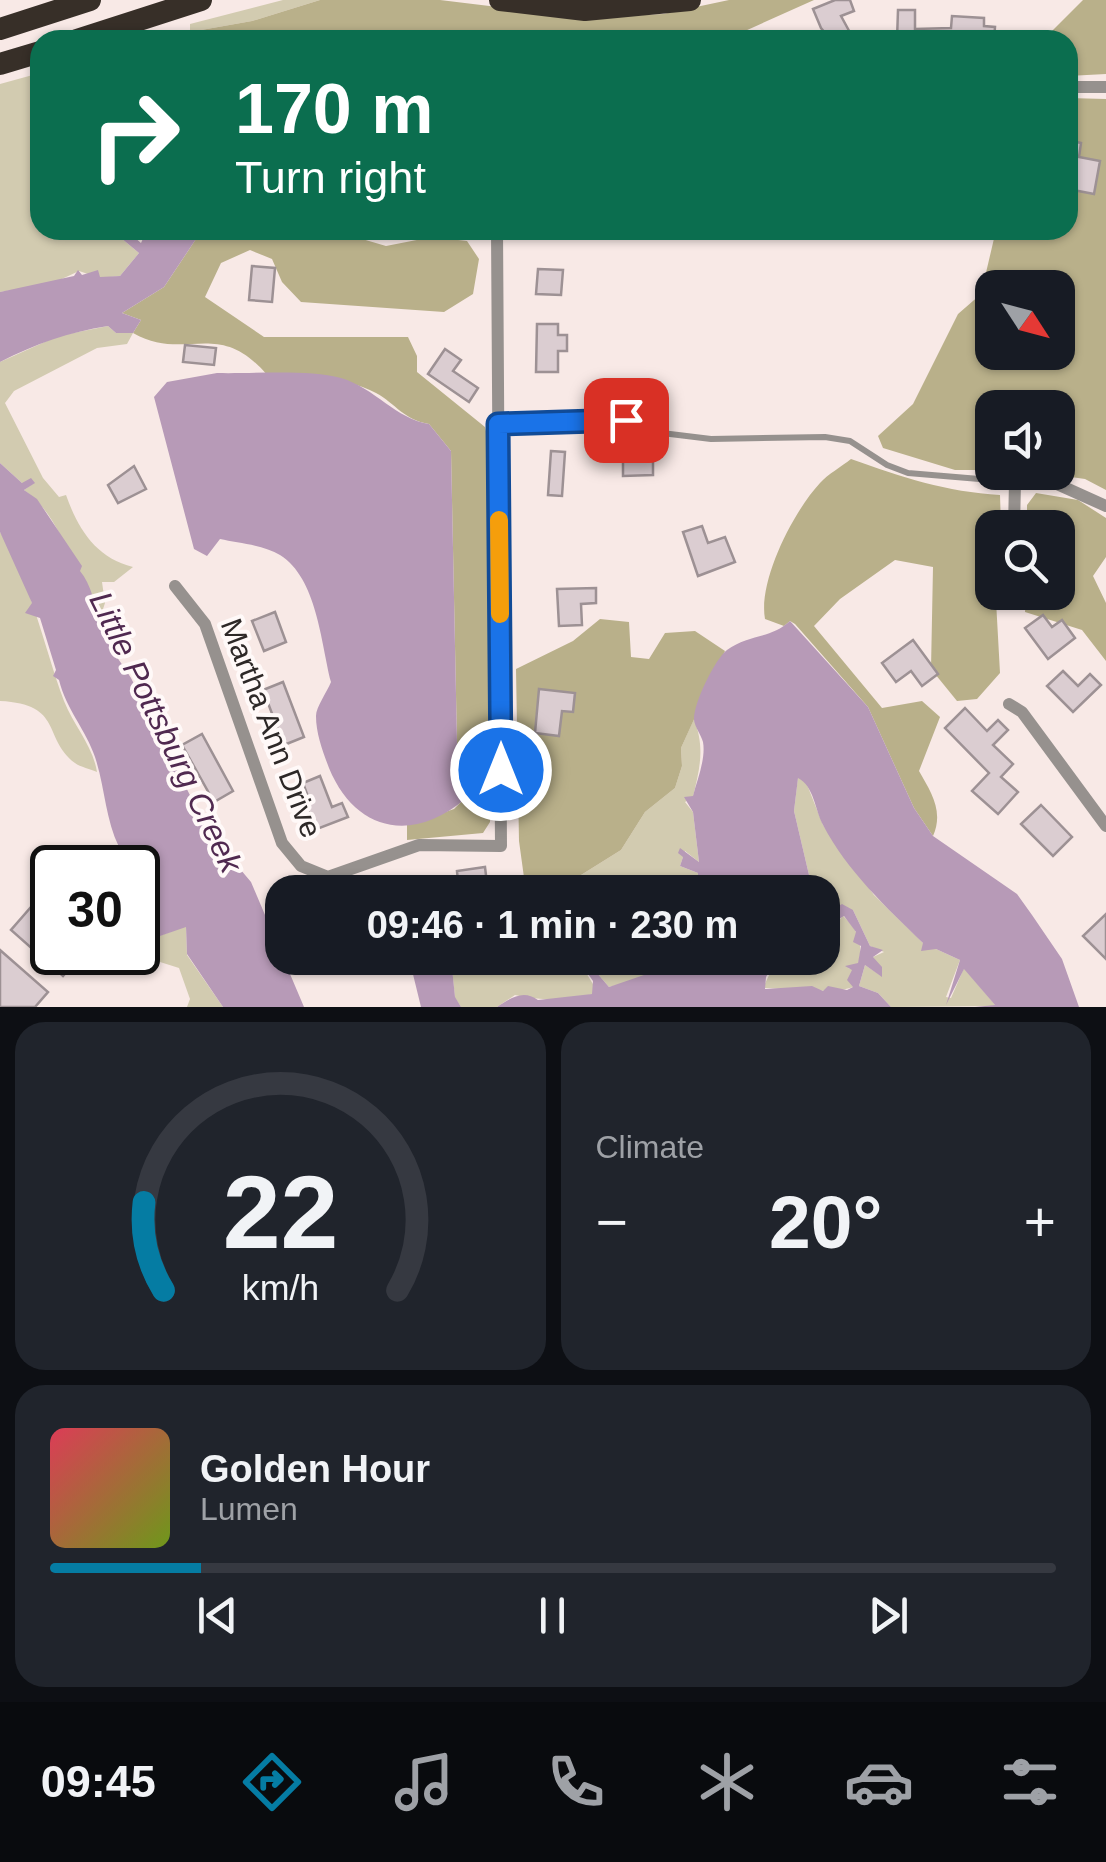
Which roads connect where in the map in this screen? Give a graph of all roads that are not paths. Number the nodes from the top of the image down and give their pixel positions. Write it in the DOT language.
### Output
graph roads {
  1 [pos="90,0"];
  2 [pos="217,0"];
  3 [pos="500,0"];
  4 [pos="690,0"];
  5 [pos="193,2"];
  6 [pos="0,29"];
  7 [pos="109,30"];
  8 [pos="30,55"];
  9 [pos="0,64"];
  10 [pos="1106,87"];
  11 [pos="1078,88"];
  12 [pos="497,240"];
  13 [pos="498,424"];
  14 [pos="975,479"];
  15 [pos="1070,490"];
  16 [pos="1106,506"];
  17 [pos="174,586"];
  18 [pos="1010,704"];
  19 [pos="1106,826"];
  1 -- 6 [label="highway"];
  2 -- 5 [label="highway"];
  3 -- 4 [label="highway"];
  5 -- 7 [label="highway"];
  8 -- 9 [label="highway"];
  10 -- 11 [label="street"];
  12 -- 13 [label="street"];
  13 -- 14 [label="lane"];
  13 -- 17 [label="street, Martha Ann Drive"];
  15 -- 16 [label="street"];
  18 -- 19 [label="street"];
}
